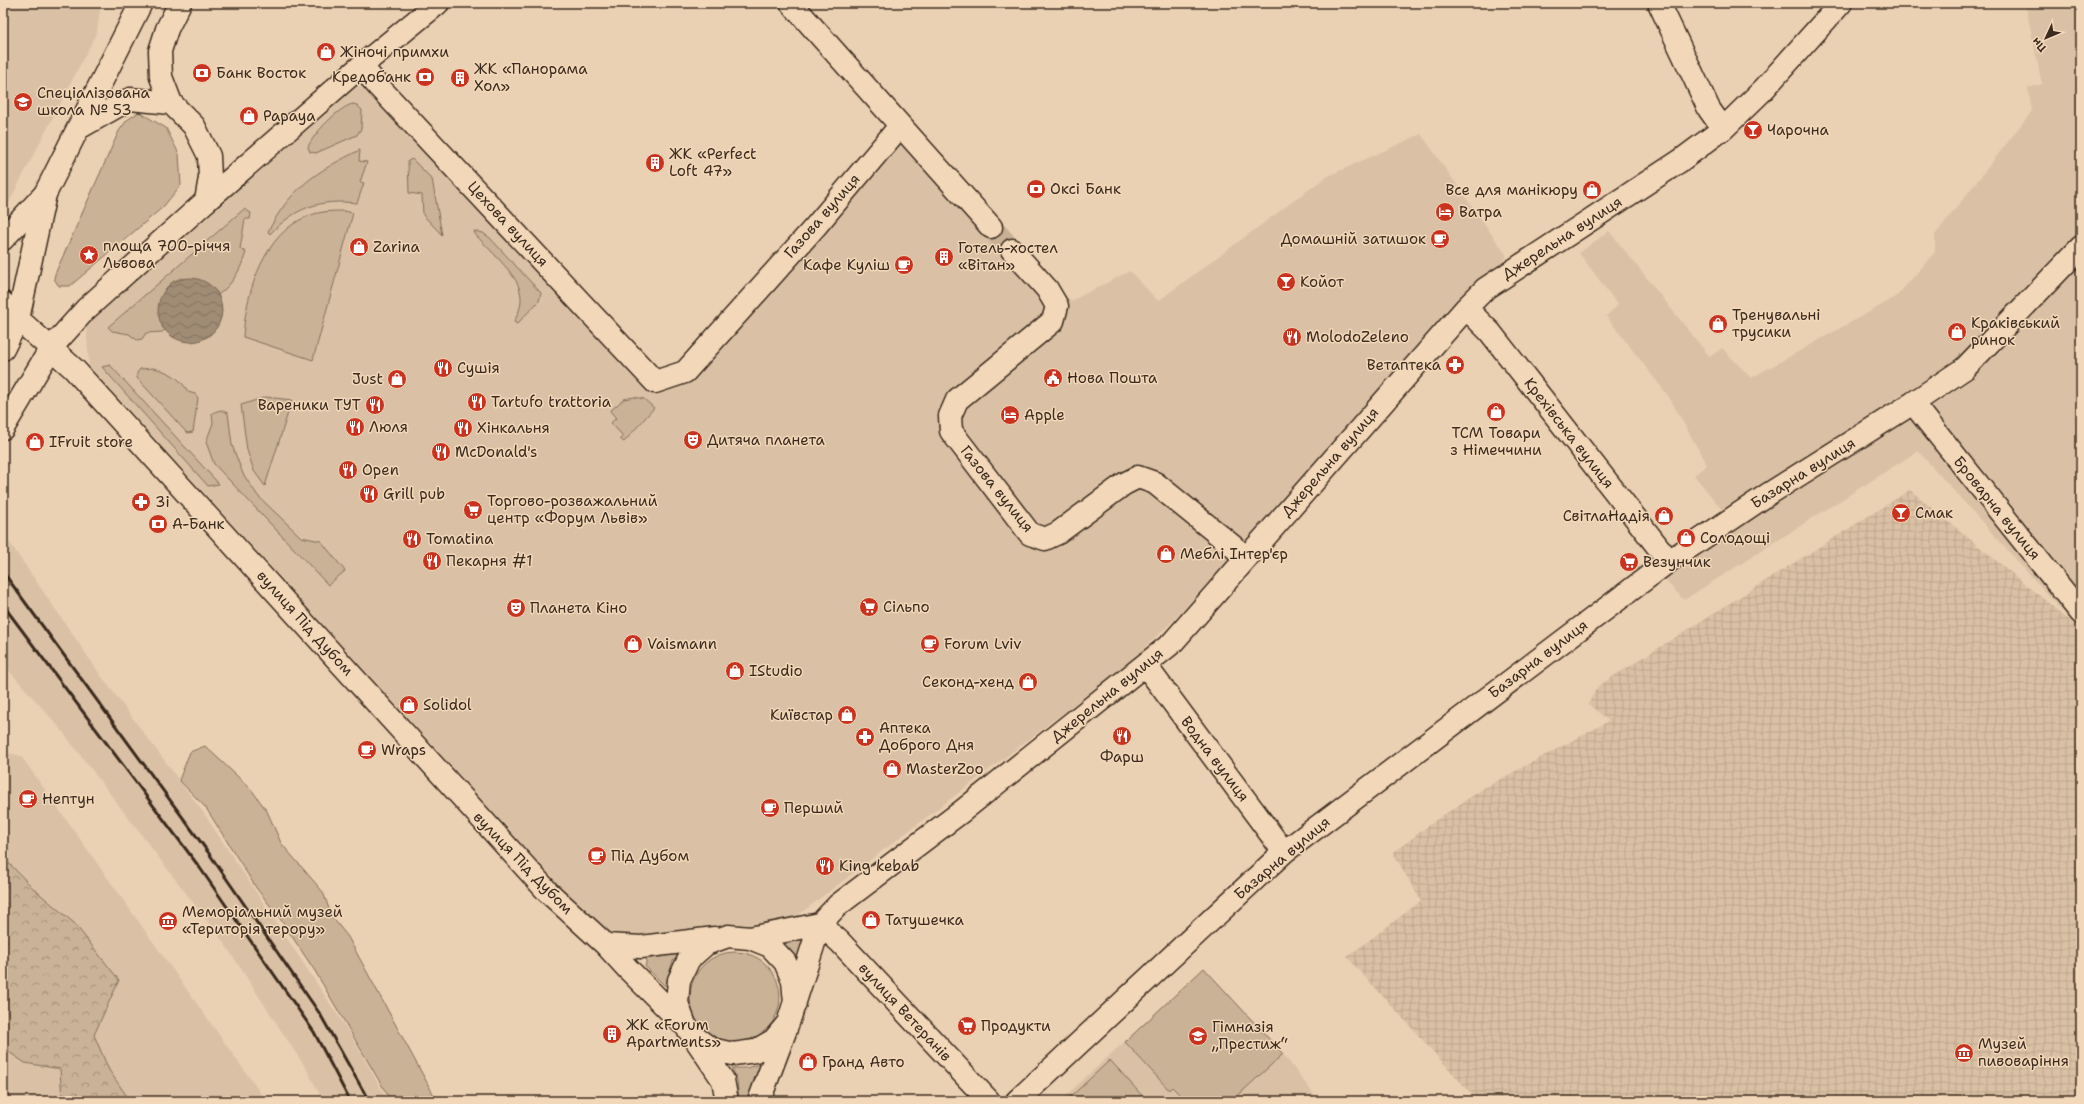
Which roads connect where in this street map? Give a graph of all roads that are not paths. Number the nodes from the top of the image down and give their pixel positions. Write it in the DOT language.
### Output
graph roads {
  1 [pos="141,3"];
  2 [pos="180,3"];
  3 [pos="438,3"];
  4 [pos="792,3"];
  5 [pos="1659,3"];
  6 [pos="1841,3"];
  7 [pos="361,66"];
  8 [pos="171,103"];
  9 [pos="900,126"];
  10 [pos="79,128"];
  11 [pos="1723,129"];
  12 [pos="45,194"];
  13 [pos="206,201"];
  14 [pos="991,228"];
  15 [pos="3,240"];
  16 [pos="2081,247"];
  17 [pos="1012,250"];
  18 [pos="3,303"];
  19 [pos="1466,308"];
  20 [pos="18,319"];
  21 [pos="51,348"];
  22 [pos="3,349"];
  23 [pos="655,382"];
  24 [pos="1913,403"];
  25 [pos="3,428"];
  26 [pos="1246,557"];
  27 [pos="1669,561"];
  28 [pos="2081,613"];
  29 [pos="1146,666"];
  30 [pos="1284,852"];
  31 [pos="820,924"];
  32 [pos="728,936"];
  33 [pos="750,938"];
  34 [pos="606,945"];
  35 [pos="791,1013"];
  36 [pos="689,1030"];
  37 [pos="726,1101"];
  38 [pos="758,1101"];
  39 [pos="989,1101"];
  40 [pos="1017,1101"];
  1 -- 10 [label="street"];
  2 -- 8 [label="street"];
  3 -- 7 [label="street"];
  4 -- 9 [label="street"];
  5 -- 11 [label="street"];
  6 -- 11 [label="street, Джерельна вулиця"];
  7 -- 13 [label="street"];
  7 -- 23 [label="street, Цехова вулиця"];
  8 -- 10 [label="street"];
  8 -- 13 [label="street"];
  9 -- 14 [label="street"];
  9 -- 23 [label="street, Газова вулиця"];
  10 -- 12 [label="street"];
  11 -- 19 [label="street, Джерельна вулиця"];
  12 -- 15 [label="street"];
  12 -- 20 [label="street"];
  13 -- 21 [label="street"];
  16 -- 24 [label="street, Базарна вулиця"];
  17 -- 26 [label="street, Газова вулиця"];
  18 -- 20 [label="street, вулиця Під Дубом"];
  19 -- 26 [label="street, Джерельна вулиця"];
  19 -- 27 [label="street, Крехівська вулиця"];
  20 -- 21 [label="street, вулиця Під Дубом"];
  20 -- 22 [label="street"];
  21 -- 25 [label="street"];
  21 -- 34 [label="street, вулиця Під Дубом"];
  24 -- 27 [label="street, Базарна вулиця"];
  24 -- 28 [label="street, Броварна вулиця"];
  26 -- 29 [label="street, Джерельна вулиця"];
  27 -- 30 [label="street, Базарна вулиця"];
  29 -- 30 [label="street, Водна вулиця"];
  29 -- 31 [label="street, Джерельна вулиця"];
  30 -- 40 [label="street, Базарна вулиця"];
  31 -- 33 [label="street"];
  31 -- 35 [label="street, Джерельна вулиця"];
  31 -- 39 [label="street, вулиця Ветеранів"];
  32 -- 33 [label="street"];
  32 -- 34 [label="street"];
  32 -- 36 [label="street"];
  33 -- 35 [label="street"];
  34 -- 36 [label="street, вулиця Під Дубом"];
  35 -- 36 [label="street"];
  35 -- 38 [label="street, Джерельна вулиця"];
  36 -- 37 [label="street"];
}
